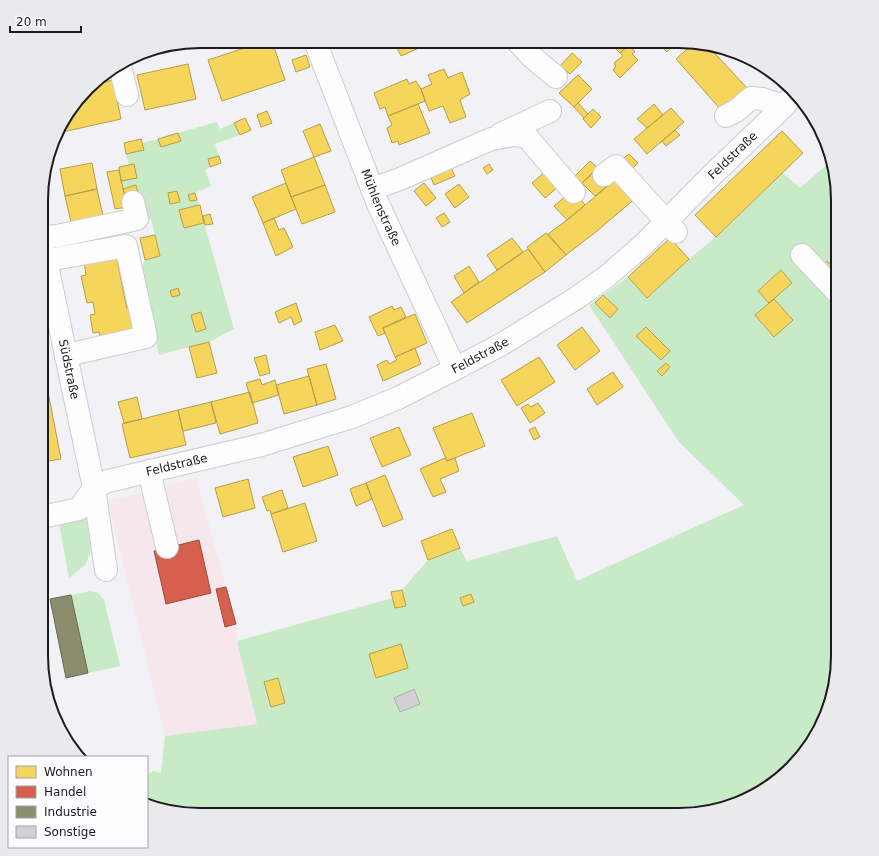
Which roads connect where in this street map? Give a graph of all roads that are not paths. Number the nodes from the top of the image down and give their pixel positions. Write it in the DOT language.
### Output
graph roads {
  1 [pos="318,48"];
  2 [pos="524,48"];
  3 [pos="121,70"];
  4 [pos="556,77"];
  5 [pos="127,95"];
  6 [pos="789,100"];
  7 [pos="550,111"];
  8 [pos="726,116"];
  9 [pos="491,139"];
  10 [pos="604,175"];
  11 [pos="372,189"];
  12 [pos="574,192"];
  13 [pos="133,202"];
  14 [pos="672,226"];
  15 [pos="48,237"];
  16 [pos="802,255"];
  17 [pos="48,256"];
  18 [pos="48,270"];
  19 [pos="831,286"];
  20 [pos="66,357"];
  21 [pos="455,369"];
  22 [pos="149,471"];
  23 [pos="94,488"];
  24 [pos="48,516"];
  25 [pos="167,547"];
  26 [pos="106,570"];
  1 -- 11 [label="street, Mühlenstraße"];
  2 -- 4 [label="street"];
  3 -- 5 [label="street"];
  6 -- 8 [label="street"];
  6 -- 14 [label="street, Feldstraße"];
  7 -- 9 [label="street"];
  9 -- 11 [label="street"];
  9 -- 12 [label="street"];
  10 -- 14 [label="street"];
  11 -- 21 [label="street, Mühlenstraße"];
  13 -- 15 [label="street"];
  14 -- 21 [label="street, Feldstraße"];
  16 -- 19 [label="street"];
  17 -- 20 [label="street"];
  18 -- 20 [label="street, Südstraße"];
  20 -- 23 [label="street, Südstraße"];
  21 -- 22 [label="street, Feldstraße"];
  22 -- 23 [label="street, Feldstraße"];
  22 -- 25 [label="street"];
  23 -- 24 [label="street"];
  23 -- 26 [label="street, Südstraße"];
}
